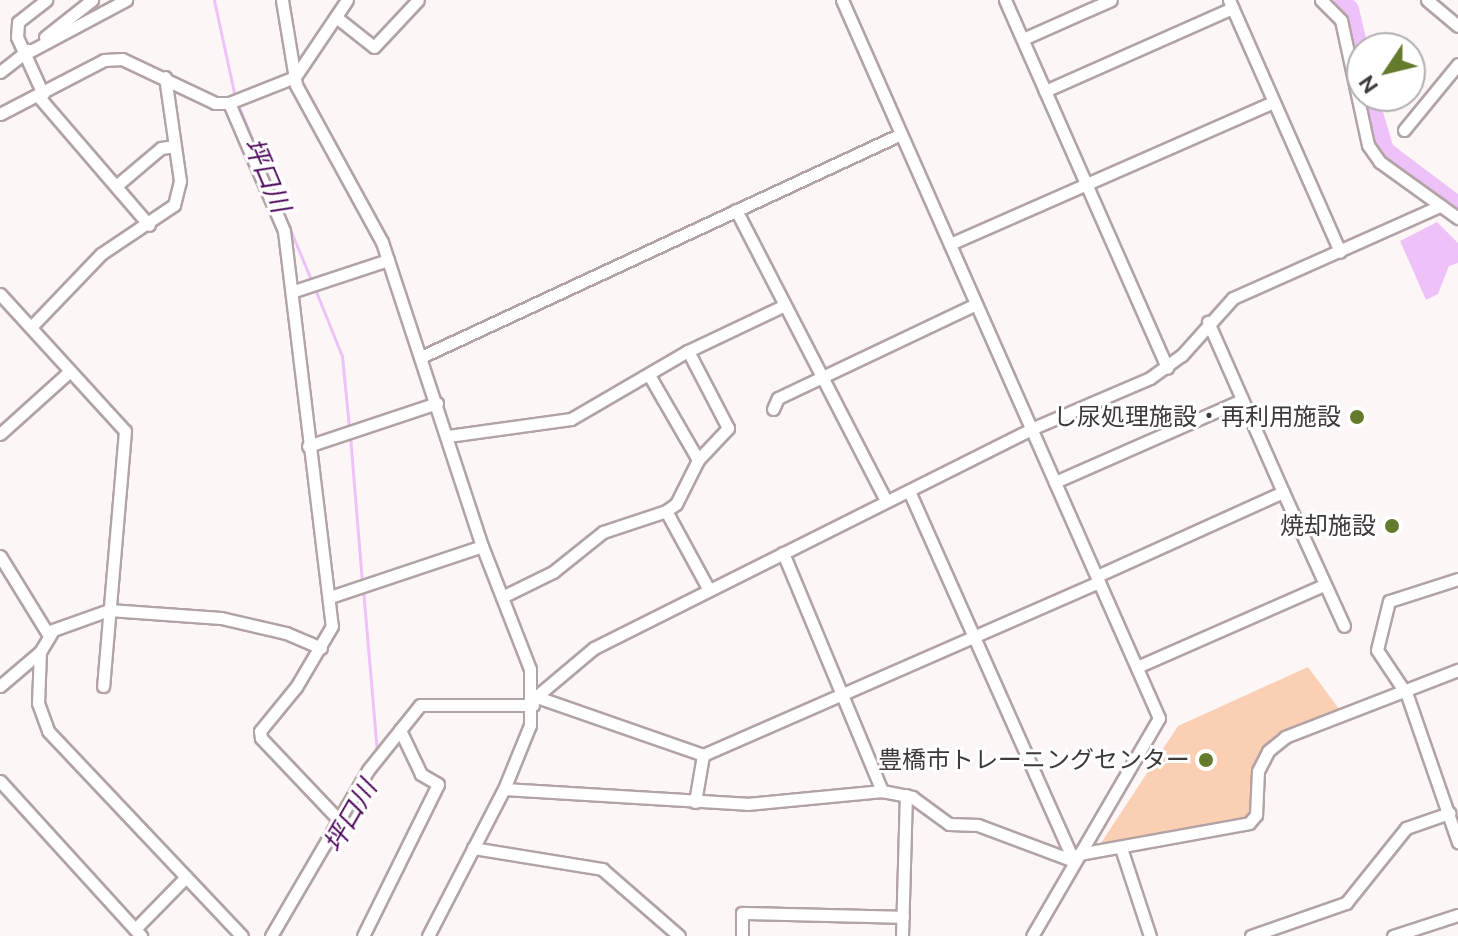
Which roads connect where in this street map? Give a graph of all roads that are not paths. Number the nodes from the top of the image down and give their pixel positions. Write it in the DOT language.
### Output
graph roads {
  1 [pos="46,0"];
  2 [pos="92,0"];
  3 [pos="126,0"];
  4 [pos="282,0"];
  5 [pos="347,0"];
  6 [pos="418,0"];
  7 [pos="1005,0"];
  8 [pos="1111,0"];
  9 [pos="1321,0"];
  10 [pos="1427,0"];
  11 [pos="844,1"];
  12 [pos="1230,4"];
  13 [pos="336,17"];
  14 [pos="1458,26"];
  15 [pos="1023,39"];
  16 [pos="23,55"];
  17 [pos="1458,64"];
  18 [pos="0,72"];
  19 [pos="165,77"];
  20 [pos="295,77"];
  21 [pos="1045,91"];
  22 [pos="41,95"];
  23 [pos="1273,102"];
  24 [pos="229,103"];
  25 [pos="0,114"];
  26 [pos="1404,130"];
  27 [pos="901,134"];
  28 [pos="175,146"];
  29 [pos="1085,183"];
  30 [pos="116,186"];
  31 [pos="1440,206"];
  32 [pos="736,210"];
  33 [pos="1458,218"];
  34 [pos="149,225"];
  35 [pos="950,244"];
  36 [pos="1340,252"];
  37 [pos="388,260"];
  38 [pos="294,291"];
  39 [pos="0,294"];
  40 [pos="976,304"];
  41 [pos="785,305"];
  42 [pos="1208,322"];
  43 [pos="31,327"];
  44 [pos="688,351"];
  45 [pos="421,357"];
  46 [pos="1167,368"];
  47 [pos="70,371"];
  48 [pos="649,375"];
  49 [pos="823,380"];
  50 [pos="1242,400"];
  51 [pos="437,403"];
  52 [pos="773,409"];
  53 [pos="1031,429"];
  54 [pos="0,434"];
  55 [pos="448,436"];
  56 [pos="308,446"];
  57 [pos="698,460"];
  58 [pos="1055,482"];
  59 [pos="909,491"];
  60 [pos="1283,492"];
  61 [pos="886,501"];
  62 [pos="666,511"];
  63 [pos="482,546"];
  64 [pos="783,553"];
  65 [pos="0,556"];
  66 [pos="1098,579"];
  67 [pos="1458,579"];
  68 [pos="1324,585"];
  69 [pos="709,590"];
  70 [pos="330,597"];
  71 [pos="502,597"];
  72 [pos="109,610"];
  73 [pos="1344,626"];
  74 [pos="48,634"];
  75 [pos="977,635"];
  76 [pos="321,648"];
  77 [pos="40,652"];
  78 [pos="1137,667"];
  79 [pos="1458,670"];
  80 [pos="0,686"];
  81 [pos="103,686"];
  82 [pos="1400,691"];
  83 [pos="843,694"];
  84 [pos="535,699"];
  85 [pos="400,730"];
  86 [pos="703,755"];
  87 [pos="0,781"];
  88 [pos="504,789"];
  89 [pos="882,791"];
  90 [pos="906,795"];
  91 [pos="695,802"];
  92 [pos="1449,813"];
  93 [pos="337,818"];
  94 [pos="1458,842"];
  95 [pos="473,848"];
  96 [pos="1121,848"];
  97 [pos="1076,858"];
  98 [pos="186,877"];
  99 [pos="1458,915"];
  100 [pos="903,917"];
  101 [pos="137,933"];
  102 [pos="242,936"];
  103 [pos="271,936"];
  104 [pos="363,936"];
  105 [pos="428,936"];
  106 [pos="679,936"];
  107 [pos="742,936"];
  108 [pos="902,936"];
  109 [pos="1032,936"];
  110 [pos="1150,936"];
  111 [pos="1251,936"];
  112 [pos="1393,936"];
  1 -- 16 [label="street"];
  2 -- 16 [label="street"];
  3 -- 16 [label="street"];
  4 -- 20 [label="street"];
  5 -- 13 [label="street"];
  6 -- 13 [label="street"];
  7 -- 15 [label="street"];
  8 -- 15 [label="street"];
  9 -- 31 [label="street"];
  10 -- 14 [label="street"];
  11 -- 27 [label="street"];
  12 -- 21 [label="street"];
  12 -- 23 [label="street"];
  13 -- 20 [label="street"];
  15 -- 21 [label="street"];
  16 -- 18 [label="street"];
  16 -- 22 [label="street"];
  17 -- 26 [label="street"];
  19 -- 22 [label="street"];
  19 -- 24 [label="street"];
  19 -- 28 [label="street"];
  20 -- 24 [label="street"];
  20 -- 37 [label="street"];
  21 -- 29 [label="street"];
  22 -- 25 [label="street"];
  22 -- 30 [label="street"];
  23 -- 29 [label="street"];
  23 -- 36 [label="street"];
  24 -- 38 [label="street"];
  27 -- 32 [label="street"];
  27 -- 35 [label="street"];
  28 -- 30 [label="street"];
  28 -- 34 [label="street"];
  29 -- 35 [label="street"];
  29 -- 46 [label="street"];
  30 -- 34 [label="street"];
  31 -- 33 [label="street"];
  31 -- 36 [label="street"];
  32 -- 41 [label="street"];
  32 -- 45 [label="street"];
  34 -- 43 [label="street"];
  35 -- 40 [label="street"];
  36 -- 42 [label="street"];
  37 -- 38 [label="street"];
  37 -- 45 [label="street"];
  38 -- 56 [label="street"];
  39 -- 43 [label="street"];
  40 -- 49 [label="street"];
  40 -- 53 [label="street"];
  41 -- 44 [label="street"];
  41 -- 49 [label="street"];
  42 -- 46 [label="street"];
  42 -- 50 [label="street"];
  43 -- 47 [label="street"];
  44 -- 48 [label="street"];
  44 -- 57 [label="street"];
  45 -- 51 [label="street"];
  46 -- 53 [label="street"];
  47 -- 54 [label="street"];
  47 -- 72 [label="street"];
  48 -- 55 [label="street"];
  48 -- 57 [label="street"];
  49 -- 52 [label="street"];
  49 -- 61 [label="street"];
  50 -- 58 [label="street"];
  50 -- 60 [label="street"];
  51 -- 55 [label="street"];
  51 -- 56 [label="street"];
  53 -- 58 [label="street"];
  53 -- 59 [label="street"];
  55 -- 63 [label="street"];
  56 -- 70 [label="street"];
  57 -- 62 [label="street"];
  58 -- 66 [label="street"];
  59 -- 61 [label="street"];
  59 -- 75 [label="street"];
  60 -- 66 [label="street"];
  60 -- 68 [label="street"];
  61 -- 64 [label="street"];
  62 -- 69 [label="street"];
  62 -- 71 [label="street"];
  63 -- 70 [label="street"];
  63 -- 71 [label="street"];
  64 -- 69 [label="street"];
  64 -- 83 [label="street"];
  65 -- 74 [label="street"];
  66 -- 75 [label="street"];
  66 -- 78 [label="street"];
  67 -- 82 [label="street"];
  68 -- 73 [label="street"];
  68 -- 78 [label="street"];
  69 -- 84 [label="street"];
  70 -- 76 [label="street"];
  71 -- 84 [label="street"];
  72 -- 74 [label="street"];
  72 -- 76 [label="street"];
  72 -- 81 [label="street"];
  74 -- 77 [label="street"];
  75 -- 83 [label="street"];
  75 -- 97 [label="street"];
  76 -- 93 [label="street"];
  77 -- 80 [label="street"];
  77 -- 98 [label="street"];
  78 -- 97 [label="street"];
  79 -- 82 [label="street"];
  82 -- 92 [label="street"];
  82 -- 96 [label="street"];
  83 -- 86 [label="street"];
  83 -- 89 [label="street"];
  84 -- 85 [label="street"];
  84 -- 86 [label="street"];
  84 -- 88 [label="street"];
  85 -- 93 [label="street"];
  85 -- 104 [label="street"];
  86 -- 91 [label="street"];
  87 -- 101 [label="street"];
  88 -- 91 [label="street"];
  88 -- 95 [label="street"];
  89 -- 90 [label="street"];
  89 -- 91 [label="street"];
  90 -- 97 [label="street"];
  90 -- 100 [label="street"];
  92 -- 94 [label="street"];
  92 -- 111 [label="street"];
  93 -- 103 [label="street"];
  95 -- 105 [label="street"];
  95 -- 106 [label="street"];
  96 -- 97 [label="street"];
  96 -- 110 [label="street"];
  97 -- 109 [label="street"];
  98 -- 101 [label="street"];
  98 -- 102 [label="street"];
  99 -- 112 [label="street"];
  100 -- 107 [label="street"];
  100 -- 108 [label="street"];
}
